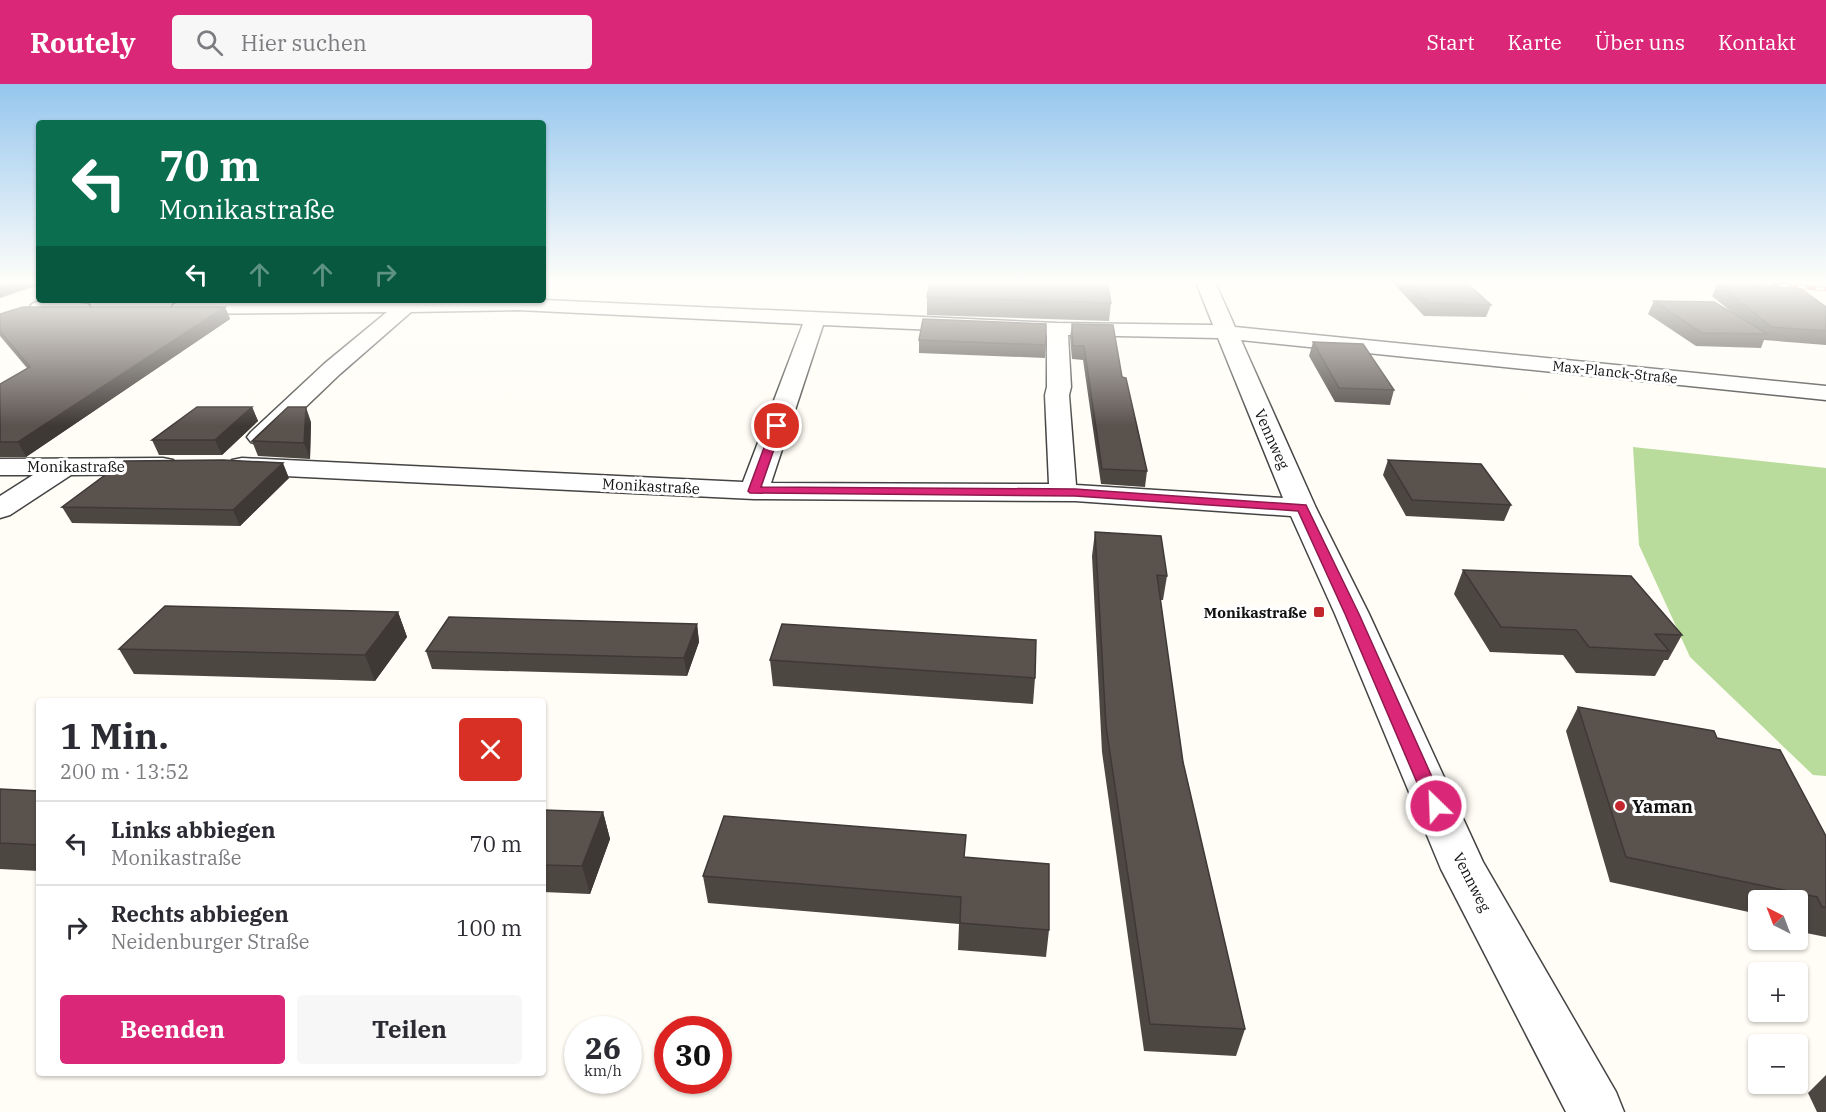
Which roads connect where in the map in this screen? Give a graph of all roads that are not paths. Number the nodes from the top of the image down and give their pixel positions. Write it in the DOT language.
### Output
graph roads {
  1 [pos="1057,329"];
  2 [pos="378,330"];
  3 [pos="811,330"];
  4 [pos="1112,330"];
  5 [pos="1225,332"];
  6 [pos="1826,393"];
  7 [pos="183,465"];
  8 [pos="66,466"];
  9 [pos="0,467"];
  10 [pos="754,491"];
  11 [pos="1063,493"];
  12 [pos="1302,508"];
  13 [pos="0,509"];
  14 [pos="1596,1112"];
  1 -- 11 [label="street"];
  2 -- 10 [label="street, Monikastraße"];
  3 -- 10 [label="street"];
  4 -- 5 [label="street, Max-Planck-Straße"];
  5 -- 6 [label="street, Max-Planck-Straße"];
  5 -- 12 [label="street, Vennweg"];
  7 -- 8 [label="street, Monikastraße"];
  8 -- 9 [label="street, Monikastraße"];
  8 -- 13 [label="street"];
  10 -- 11 [label="street, Monikastraße"];
  11 -- 12 [label="street, Monikastraße"];
  12 -- 14 [label="street, Vennweg"];
}
